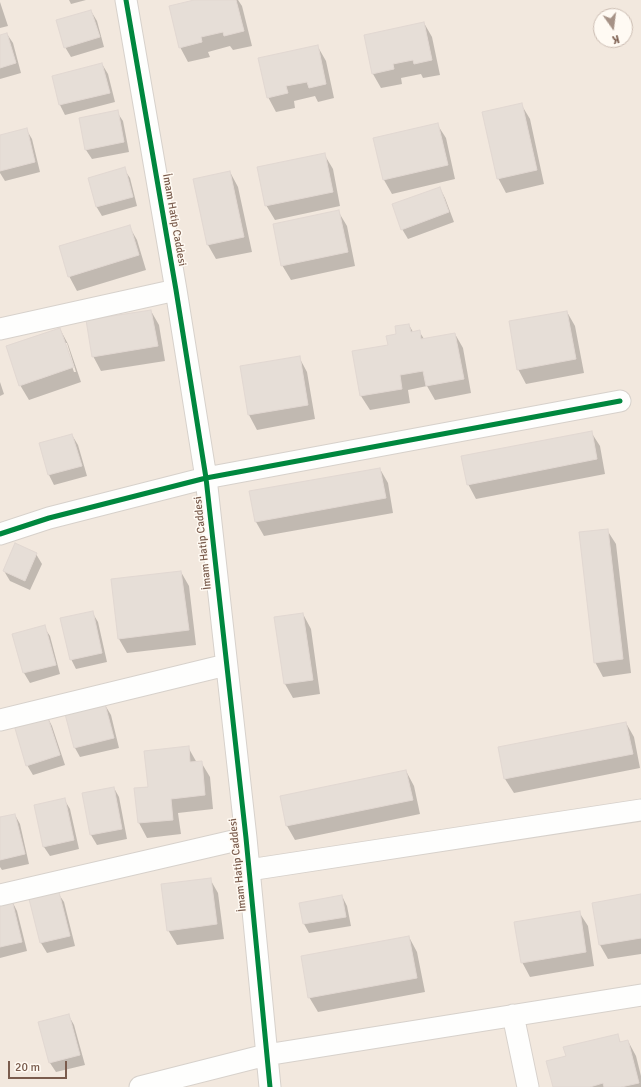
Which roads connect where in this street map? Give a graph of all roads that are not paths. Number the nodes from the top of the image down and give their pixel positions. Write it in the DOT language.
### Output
graph roads {
  1 [pos="126,0"];
  2 [pos="176,290"];
  3 [pos="0,329"];
  4 [pos="620,401"];
  5 [pos="206,478"];
  6 [pos="0,534"];
  7 [pos="226,665"];
  8 [pos="0,720"];
  9 [pos="641,810"];
  10 [pos="246,838"];
  11 [pos="249,870"];
  12 [pos="0,895"];
  13 [pos="641,995"];
  14 [pos="513,1016"];
  15 [pos="266,1054"];
  16 [pos="140,1087"];
  17 [pos="270,1087"];
  18 [pos="528,1087"];
  1 -- 2 [label="street, İmam Hatip Caddesi"];
  2 -- 3 [label="street"];
  2 -- 5 [label="street, İmam Hatip Caddesi"];
  4 -- 5 [label="street"];
  5 -- 6 [label="street"];
  5 -- 7 [label="street, İmam Hatip Caddesi"];
  7 -- 8 [label="street"];
  7 -- 10 [label="street, İmam Hatip Caddesi"];
  9 -- 11 [label="street"];
  10 -- 11 [label="street, İmam Hatip Caddesi"];
  10 -- 12 [label="street"];
  11 -- 15 [label="street, İmam Hatip Caddesi"];
  13 -- 14 [label="street"];
  14 -- 15 [label="street"];
  14 -- 18 [label="street"];
  15 -- 16 [label="street"];
  15 -- 17 [label="street, İmam Hatip Caddesi"];
}
